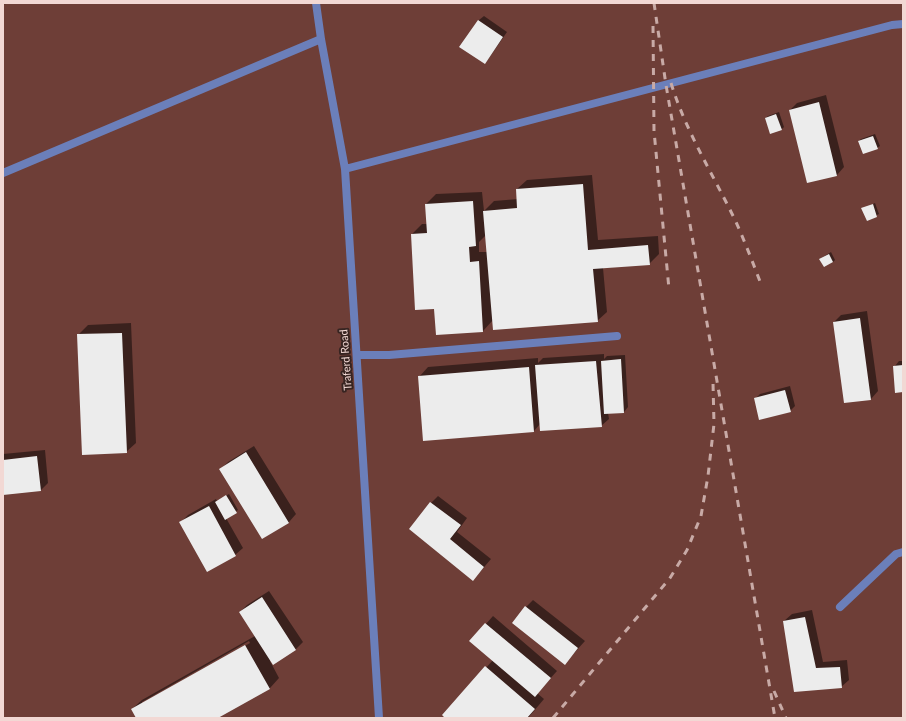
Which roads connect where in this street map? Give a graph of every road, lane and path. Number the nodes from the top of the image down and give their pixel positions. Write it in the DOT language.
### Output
graph roads {
  1 [pos="316,3"];
  2 [pos="903,24"];
  3 [pos="321,39"];
  4 [pos="345,169"];
  5 [pos="3,173"];
  6 [pos="617,336"];
  7 [pos="357,355"];
  8 [pos="903,552"];
  9 [pos="840,607"];
  10 [pos="379,718"];
  1 -- 3 [label="street, Traferd Road"];
  2 -- 4 [label="street"];
  3 -- 4 [label="street, Traferd Road"];
  3 -- 5 [label="street"];
  4 -- 7 [label="street, Traferd Road"];
  6 -- 7 [label="street"];
  7 -- 10 [label="street, Traferd Road"];
  8 -- 9 [label="street"];
}
